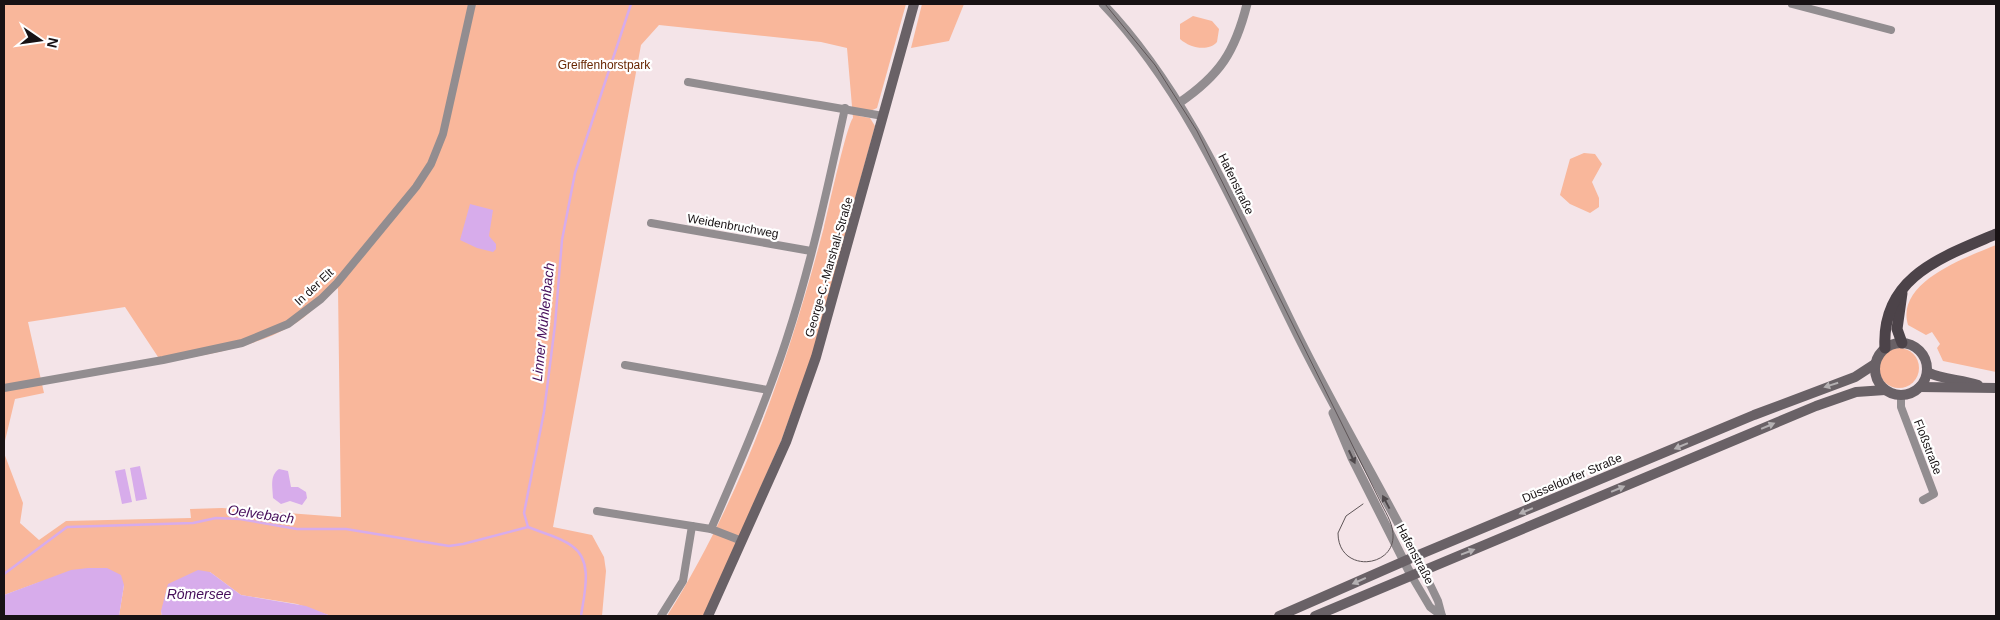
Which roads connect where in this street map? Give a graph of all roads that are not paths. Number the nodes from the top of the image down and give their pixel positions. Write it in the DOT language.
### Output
graph roads {
  1 [pos="472,4"];
  2 [pos="914,4"];
  3 [pos="1103,4"];
  4 [pos="1247,4"];
  5 [pos="1792,4"];
  6 [pos="1891,30"];
  7 [pos="688,82"];
  8 [pos="1179,103"];
  9 [pos="845,108"];
  10 [pos="883,116"];
  11 [pos="651,223"];
  12 [pos="1996,234"];
  13 [pos="811,250"];
  14 [pos="1902,291"];
  15 [pos="1902,343"];
  16 [pos="1885,348"];
  17 [pos="1875,364"];
  18 [pos="625,365"];
  19 [pos="1927,372"];
  20 [pos="1984,386"];
  21 [pos="1920,387"];
  22 [pos="4,388"];
  23 [pos="1996,388"];
  24 [pos="1324,389"];
  25 [pos="768,390"];
  26 [pos="1885,390"];
  27 [pos="1900,395"];
  28 [pos="1923,500"];
  29 [pos="598,512"];
  30 [pos="692,526"];
  31 [pos="711,529"];
  32 [pos="742,541"];
  33 [pos="1416,556"];
  34 [pos="1404,562"];
  35 [pos="1423,570"];
  36 [pos="1411,575"];
  37 [pos="661,616"];
  38 [pos="708,616"];
  39 [pos="1279,616"];
  40 [pos="1315,616"];
  41 [pos="1442,616"];
  1 -- 22 [label="street, In der Elt"];
  2 -- 10 [label="main road, George-C.-Marshall-Straße"];
  3 -- 8 [label="street, Hafenstraße"];
  4 -- 8 [label="street"];
  5 -- 6 [label="street"];
  7 -- 9 [label="street"];
  8 -- 24 [label="street, Hafenstraße"];
  9 -- 10 [label="street"];
  9 -- 13 [label="street"];
  10 -- 32 [label="main road, George-C.-Marshall-Straße"];
  11 -- 13 [label="street, Weidenbruchweg"];
  12 -- 14 [label="main road"];
  13 -- 25 [label="street"];
  14 -- 15 [label="main road"];
  14 -- 16 [label="main road"];
  15 -- 16 [label="main road"];
  15 -- 19 [label="main road"];
  16 -- 17 [label="main road"];
  17 -- 26 [label="main road"];
  17 -- 33 [label="main road, Düsseldorfer Straße, one-way"];
  18 -- 25 [label="street"];
  19 -- 20 [label="main road"];
  19 -- 21 [label="main road"];
  20 -- 21 [label="main road"];
  20 -- 23 [label="main road"];
  21 -- 27 [label="main road"];
  33 -- 24 [label="street, Hafenstraße, one-way"];
  24 -- 34 [label="street, Hafenstraße, one-way"];
  25 -- 31 [label="street"];
  26 -- 27 [label="main road"];
  35 -- 26 [label="main road, one-way"];
  27 -- 28 [label="street, Floßstraße"];
  29 -- 30 [label="street"];
  30 -- 31 [label="street"];
  30 -- 37 [label="street"];
  31 -- 32 [label="street"];
  32 -- 38 [label="main road, George-C.-Marshall-Straße"];
  33 -- 34 [label="main road, Düsseldorfer Straße"];
  33 -- 35 [label="street, Hafenstraße"];
  34 -- 36 [label="street, Hafenstraße"];
  34 -- 39 [label="main road, Düsseldorfer Straße, one-way"];
  35 -- 36 [label="main road"];
  35 -- 41 [label="street, Hafenstraße"];
  36 -- 40 [label="main road"];
  36 -- 41 [label="street, Hafenstraße"];
}
